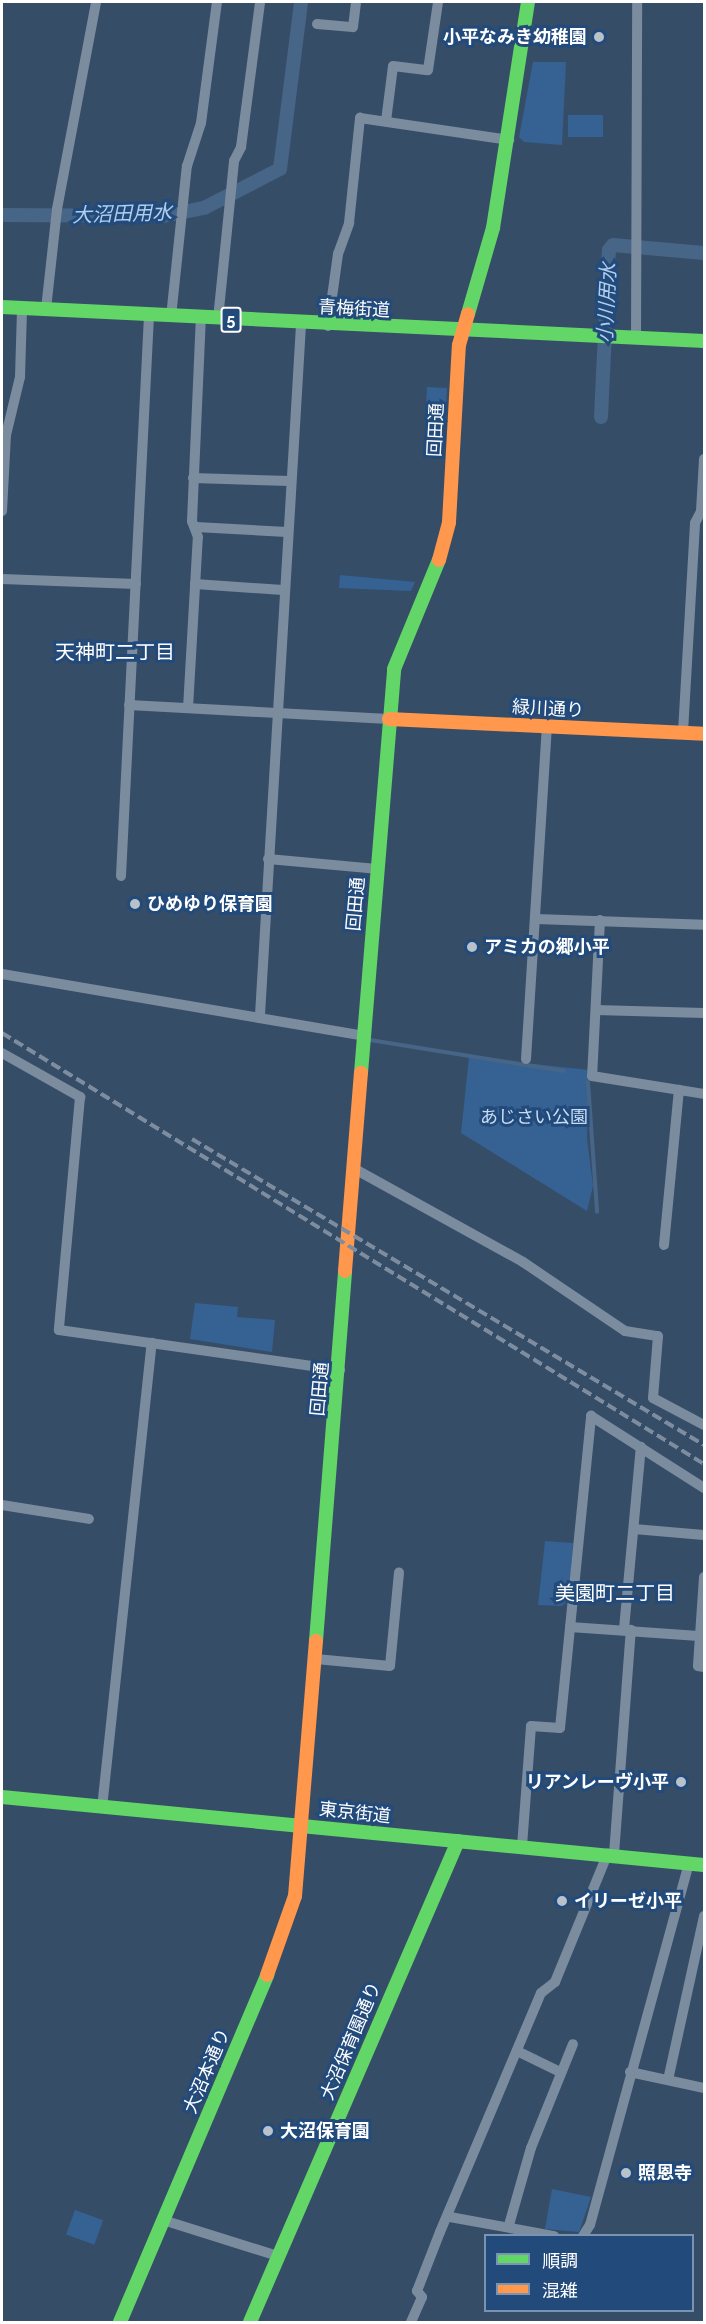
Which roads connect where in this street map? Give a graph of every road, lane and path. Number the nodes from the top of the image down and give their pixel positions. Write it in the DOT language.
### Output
graph roads {
  1 [pos="96,2"];
  2 [pos="217,2"];
  3 [pos="260,2"];
  4 [pos="356,2"];
  5 [pos="438,2"];
  6 [pos="528,2"];
  7 [pos="637,2"];
  8 [pos="317,24"];
  9 [pos="386,121"];
  10 [pos="509,140"];
  11 [pos="2,307"];
  12 [pos="22,308"];
  13 [pos="46,309"];
  14 [pos="149,315"];
  15 [pos="171,316"];
  16 [pos="201,318"];
  17 [pos="218,319"];
  18 [pos="301,325"];
  19 [pos="328,326"];
  20 [pos="461,333"];
  21 [pos="636,338"];
  22 [pos="705,341"];
  23 [pos="705,459"];
  24 [pos="193,478"];
  25 [pos="290,481"];
  26 [pos="2,511"];
  27 [pos="196,527"];
  28 [pos="287,532"];
  29 [pos="2,579"];
  30 [pos="136,584"];
  31 [pos="195,584"];
  32 [pos="283,590"];
  33 [pos="129,705"];
  34 [pos="188,708"];
  35 [pos="276,713"];
  36 [pos="389,719"];
  37 [pos="547,728"];
  38 [pos="683,732"];
  39 [pos="705,734"];
  40 [pos="268,859"];
  41 [pos="377,869"];
  42 [pos="121,876"];
  43 [pos="536,919"];
  44 [pos="600,920"];
  45 [pos="705,924"];
  46 [pos="2,974"];
  47 [pos="596,1010"];
  48 [pos="705,1013"];
  49 [pos="260,1015"];
  50 [pos="363,1036"];
  51 [pos="2,1053"];
  52 [pos="526,1059"];
  53 [pos="679,1090"];
  54 [pos="705,1094"];
  55 [pos="352,1168"];
  56 [pos="664,1245"];
  57 [pos="152,1343"];
  58 [pos="340,1370"];
  59 [pos="705,1425"];
  60 [pos="641,1447"];
  61 [pos="705,1488"];
  62 [pos="2,1505"];
  63 [pos="89,1519"];
  64 [pos="634,1529"];
  65 [pos="705,1535"];
  66 [pos="399,1572"];
  67 [pos="705,1576"];
  68 [pos="570,1627"];
  69 [pos="627,1629"];
  70 [pos="699,1636"];
  71 [pos="316,1659"];
  72 [pos="705,1667"];
  73 [pos="2,1797"];
  74 [pos="102,1808"];
  75 [pos="302,1826"];
  76 [pos="458,1841"];
  77 [pos="522,1846"];
  78 [pos="611,1853"];
  79 [pos="689,1863"];
  80 [pos="705,1865"];
  81 [pos="705,1916"];
  82 [pos="573,2044"];
  83 [pos="517,2050"];
  84 [pos="560,2072"];
  85 [pos="630,2072"];
  86 [pos="668,2080"];
  87 [pos="705,2088"];
  88 [pos="450,2217"];
  89 [pos="163,2220"];
  90 [pos="508,2225"];
  91 [pos="549,2234"];
  92 [pos="584,2234"];
  93 [pos="278,2256"];
  94 [pos="120,2322"];
  95 [pos="250,2322"];
  96 [pos="411,2322"];
  1 -- 13 [label="street"];
  2 -- 15 [label="street"];
  3 -- 17 [label="street"];
  4 -- 8 [label="street"];
  5 -- 9 [label="street"];
  6 -- 10 [label="street, 回田通"];
  7 -- 21 [label="street"];
  9 -- 10 [label="street"];
  9 -- 19 [label="street"];
  10 -- 20 [label="street, 回田通"];
  11 -- 12 [label="street, 青梅街道 / 5"];
  12 -- 13 [label="street, 青梅街道 / 5"];
  12 -- 26 [label="street"];
  13 -- 14 [label="street, 青梅街道 / 5"];
  14 -- 15 [label="street, 青梅街道 / 5"];
  14 -- 30 [label="street"];
  15 -- 16 [label="street, 青梅街道 / 5"];
  16 -- 17 [label="street, 青梅街道 / 5"];
  16 -- 24 [label="street"];
  17 -- 18 [label="street, 青梅街道 / 5"];
  18 -- 19 [label="street, 青梅街道 / 5"];
  18 -- 25 [label="street"];
  19 -- 20 [label="street, 青梅街道 / 5"];
  20 -- 21 [label="street, 青梅街道 / 5"];
  20 -- 36 [label="street, 回田通"];
  21 -- 22 [label="street, 青梅街道 / 5"];
  23 -- 38 [label="street"];
  24 -- 25 [label="street"];
  24 -- 27 [label="street"];
  25 -- 28 [label="street"];
  27 -- 28 [label="street"];
  27 -- 31 [label="street"];
  28 -- 32 [label="street"];
  29 -- 30 [label="street"];
  30 -- 33 [label="street"];
  31 -- 32 [label="street"];
  31 -- 34 [label="street"];
  32 -- 35 [label="street"];
  33 -- 34 [label="street"];
  33 -- 42 [label="street"];
  34 -- 35 [label="street"];
  35 -- 36 [label="street"];
  35 -- 40 [label="street"];
  36 -- 37 [label="street, 緑川通り"];
  36 -- 41 [label="street, 回田通"];
  37 -- 38 [label="street, 緑川通り"];
  37 -- 43 [label="street"];
  38 -- 39 [label="street, 緑川通り"];
  40 -- 41 [label="street"];
  40 -- 49 [label="street"];
  41 -- 50 [label="street, 回田通"];
  43 -- 44 [label="street"];
  43 -- 52 [label="street"];
  44 -- 45 [label="street"];
  44 -- 47 [label="street"];
  46 -- 49 [label="street"];
  47 -- 48 [label="street"];
  47 -- 53 [label="street"];
  49 -- 50 [label="street"];
  50 -- 55 [label="street, 回田通"];
  51 -- 57 [label="street"];
  53 -- 54 [label="street"];
  53 -- 56 [label="street"];
  55 -- 58 [label="street, 回田通"];
  55 -- 59 [label="street"];
  57 -- 58 [label="street"];
  57 -- 74 [label="street"];
  58 -- 71 [label="street, 回田通"];
  60 -- 61 [label="street"];
  60 -- 64 [label="street"];
  60 -- 68 [label="street"];
  62 -- 63 [label="street"];
  64 -- 65 [label="street"];
  64 -- 69 [label="street"];
  66 -- 71 [label="street"];
  67 -- 70 [label="street"];
  68 -- 69 [label="street"];
  68 -- 77 [label="street"];
  69 -- 70 [label="street"];
  69 -- 78 [label="street"];
  70 -- 72 [label="street"];
  71 -- 75 [label="street, 回田通"];
  73 -- 74 [label="street, 東京街道"];
  74 -- 75 [label="street, 東京街道"];
  75 -- 76 [label="street, 東京街道"];
  75 -- 89 [label="street, 大沼本通り"];
  76 -- 77 [label="street, 東京街道"];
  76 -- 93 [label="street, 大沼保育園通り"];
  77 -- 78 [label="street, 東京街道"];
  78 -- 79 [label="street, 東京街道"];
  78 -- 83 [label="street"];
  79 -- 80 [label="street, 東京街道"];
  79 -- 85 [label="street"];
  81 -- 86 [label="street"];
  82 -- 84 [label="street"];
  83 -- 84 [label="street"];
  83 -- 88 [label="street"];
  84 -- 90 [label="street"];
  85 -- 86 [label="street"];
  85 -- 92 [label="street"];
  86 -- 87 [label="street"];
  88 -- 90 [label="street"];
  88 -- 96 [label="street"];
  89 -- 93 [label="street"];
  89 -- 94 [label="street, 大沼本通り"];
  90 -- 91 [label="street"];
  93 -- 95 [label="street, 大沼保育園通り"];
}
